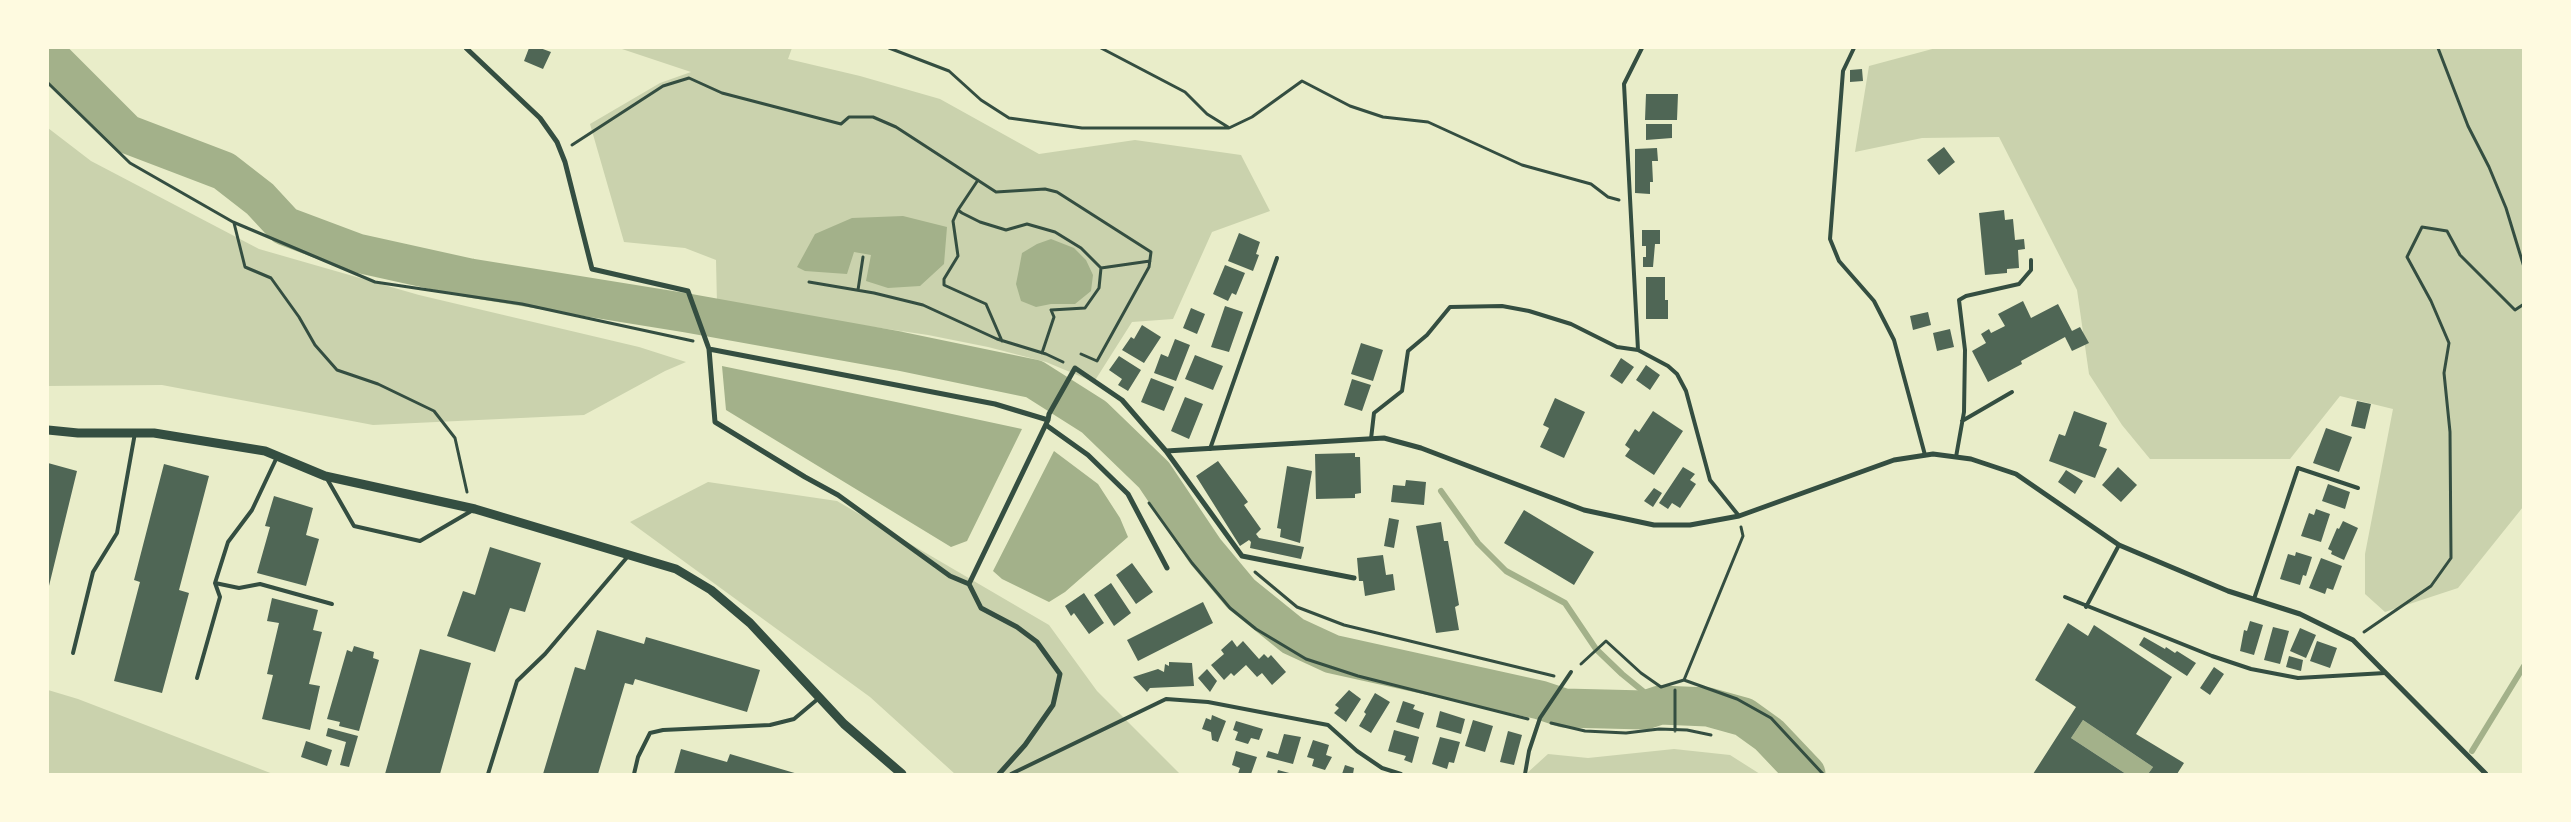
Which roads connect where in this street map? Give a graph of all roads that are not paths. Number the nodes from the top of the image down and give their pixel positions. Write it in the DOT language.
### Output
graph roads {
  1 [pos="466,48"];
  2 [pos="1642,48"];
  3 [pos="1854,48"];
  4 [pos="1277,258"];
  5 [pos="2031,260"];
  6 [pos="708,347"];
  7 [pos="1638,350"];
  8 [pos="2012,392"];
  9 [pos="1048,419"];
  10 [pos="1962,421"];
  11 [pos="48,430"];
  12 [pos="135,433"];
  13 [pos="1371,439"];
  14 [pos="1210,449"];
  15 [pos="1166,451"];
  16 [pos="1925,455"];
  17 [pos="277,456"];
  18 [pos="1956,457"];
  19 [pos="325,476"];
  20 [pos="2358,488"];
  21 [pos="474,509"];
  22 [pos="1739,516"];
  23 [pos="2119,545"];
  24 [pos="629,555"];
  25 [pos="1167,568"];
  26 [pos="1354,578"];
  27 [pos="215,583"];
  28 [pos="969,584"];
  29 [pos="2065,597"];
  30 [pos="2254,599"];
  31 [pos="332,604"];
  32 [pos="2086,607"];
  33 [pos="73,653"];
  34 [pos="1571,672"];
  35 [pos="2384,673"];
  36 [pos="197,678"];
  37 [pos="819,697"];
  38 [pos="488,774"];
  39 [pos="634,774"];
  40 [pos="902,774"];
  41 [pos="999,774"];
  42 [pos="1011,774"];
  43 [pos="1401,774"];
  44 [pos="1525,774"];
  45 [pos="2486,774"];
  1 -- 6 [label="street"];
  2 -- 7 [label="lane"];
  3 -- 16 [label="lane"];
  4 -- 14 [label="lane"];
  5 -- 10 [label="lane"];
  6 -- 9 [label="street"];
  6 -- 28 [label="street"];
  7 -- 13 [label="lane"];
  7 -- 22 [label="lane"];
  8 -- 10 [label="lane"];
  9 -- 15 [label="street"];
  9 -- 25 [label="street"];
  9 -- 28 [label="street"];
  10 -- 18 [label="lane"];
  11 -- 12 [label="street"];
  12 -- 17 [label="street"];
  12 -- 33 [label="lane"];
  13 -- 14 [label="street"];
  13 -- 22 [label="street"];
  14 -- 15 [label="street"];
  15 -- 26 [label="street"];
  16 -- 18 [label="street"];
  16 -- 22 [label="street"];
  17 -- 19 [label="street"];
  17 -- 27 [label="lane"];
  18 -- 23 [label="street"];
  19 -- 21 [label="street"];
  19 -- 21 [label="lane"];
  20 -- 30 [label="lane"];
  21 -- 24 [label="street"];
  23 -- 30 [label="street"];
  23 -- 32 [label="lane"];
  24 -- 37 [label="street"];
  24 -- 38 [label="lane"];
  27 -- 31 [label="lane"];
  27 -- 36 [label="lane"];
  28 -- 41 [label="street"];
  29 -- 32 [label="lane"];
  30 -- 35 [label="street"];
  32 -- 35 [label="lane"];
  34 -- 44 [label="lane"];
  35 -- 45 [label="street"];
  37 -- 39 [label="lane"];
  37 -- 40 [label="street"];
  42 -- 43 [label="lane"];
}
